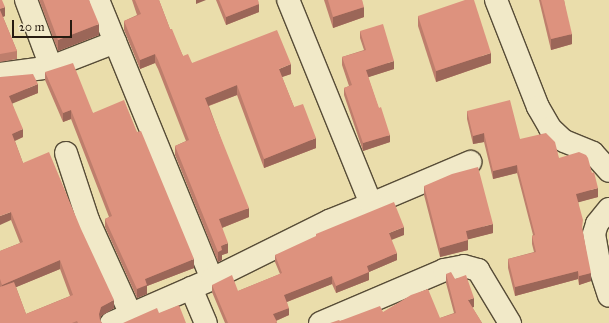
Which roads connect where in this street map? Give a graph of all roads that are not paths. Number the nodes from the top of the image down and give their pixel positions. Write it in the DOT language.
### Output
graph roads {
  1 [pos="26,0"];
  2 [pos="98,0"];
  3 [pos="288,0"];
  4 [pos="496,0"];
  5 [pos="115,42"];
  6 [pos="51,67"];
  7 [pos="0,74"];
  8 [pos="66,153"];
  9 [pos="470,162"];
  10 [pos="609,170"];
  11 [pos="371,204"];
  12 [pos="609,209"];
  13 [pos="212,278"];
  14 [pos="191,288"];
  15 [pos="609,296"];
  16 [pos="121,319"];
  17 [pos="206,323"];
  18 [pos="320,323"];
  19 [pos="510,323"];
  1 -- 6 [label="street"];
  2 -- 5 [label="street"];
  3 -- 11 [label="street"];
  4 -- 10 [label="street"];
  5 -- 6 [label="street"];
  5 -- 13 [label="street"];
  6 -- 7 [label="street"];
  8 -- 16 [label="street"];
  9 -- 11 [label="street"];
  11 -- 13 [label="street"];
  12 -- 15 [label="street"];
  13 -- 14 [label="street"];
  14 -- 16 [label="street"];
  14 -- 17 [label="street"];
  18 -- 19 [label="street"];
}
